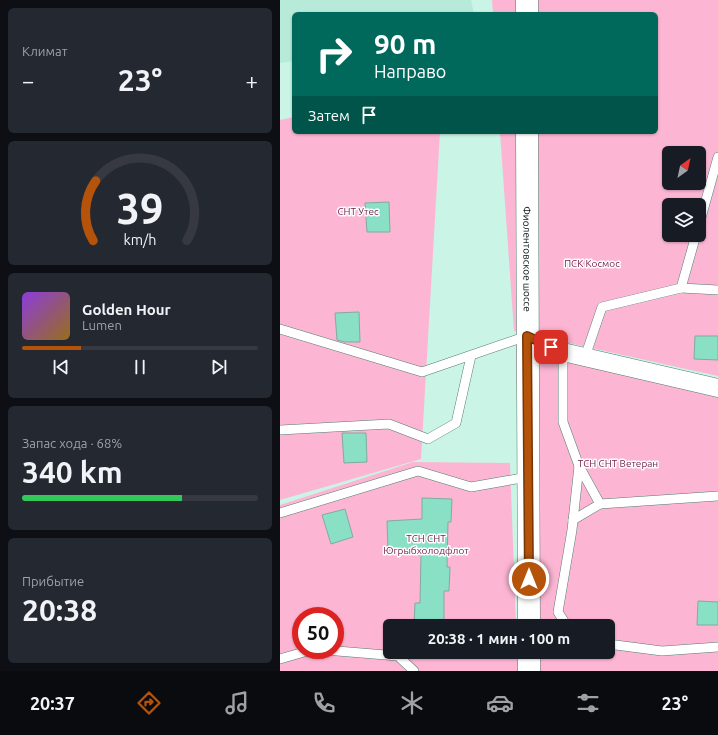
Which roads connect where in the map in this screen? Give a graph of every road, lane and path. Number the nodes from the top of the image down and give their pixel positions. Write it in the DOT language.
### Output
graph roads {
  1 [pos="527,0"];
  2 [pos="527,12"];
  3 [pos="527,134"];
  4 [pos="718,157"];
  5 [pos="706,200"];
  6 [pos="694,242"];
  7 [pos="682,288"];
  8 [pos="718,290"];
  9 [pos="280,329"];
  10 [pos="527,336"];
  11 [pos="563,352"];
  12 [pos="471,356"];
  13 [pos="585,357"];
  14 [pos="718,388"];
  15 [pos="280,430"];
  16 [pos="579,466"];
  17 [pos="522,478"];
  18 [pos="718,496"];
  19 [pos="600,504"];
  20 [pos="280,513"];
  21 [pos="573,520"];
  22 [pos="530,619"];
  23 [pos="562,619"];
  24 [pos="615,645"];
  25 [pos="718,647"];
  26 [pos="344,652"];
  27 [pos="292,656"];
  28 [pos="529,659"];
  29 [pos="280,660"];
  30 [pos="414,671"];
  31 [pos="529,671"];
  1 -- 2 [label="main road"];
  3 -- 10 [label="main road, Фиолентовское шоссе"];
  4 -- 5 [label="lane"];
  6 -- 7 [label="lane"];
  7 -- 8 [label="lane"];
  7 -- 13 [label="lane"];
  9 -- 12 [label="lane"];
  10 -- 11 [label="street"];
  10 -- 12 [label="lane"];
  10 -- 22 [label="main road, Фиолентовское шоссе"];
  11 -- 13 [label="street"];
  11 -- 16 [label="lane"];
  12 -- 15 [label="lane"];
  13 -- 14 [label="street"];
  16 -- 19 [label="lane"];
  16 -- 21 [label="lane"];
  17 -- 20 [label="lane"];
  18 -- 19 [label="lane"];
  19 -- 21 [label="lane"];
  21 -- 23 [label="lane"];
  24 -- 25 [label="lane"];
  26 -- 30 [label="lane"];
  27 -- 29 [label="lane"];
  28 -- 31 [label="main road"];
}
